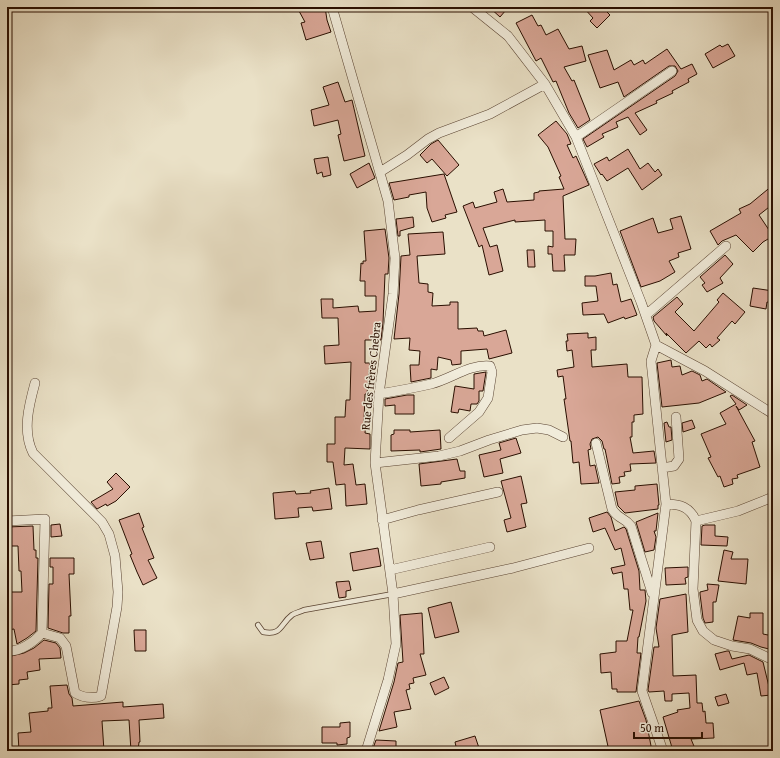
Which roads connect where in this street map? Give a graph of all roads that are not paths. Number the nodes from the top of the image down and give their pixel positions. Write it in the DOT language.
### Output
graph roads {
  1 [pos="332,7"];
  2 [pos="472,7"];
  3 [pos="672,71"];
  4 [pos="545,84"];
  5 [pos="576,137"];
  6 [pos="380,172"];
  7 [pos="726,246"];
  8 [pos="646,315"];
  9 [pos="656,345"];
  10 [pos="34,383"];
  11 [pos="379,394"];
  12 [pos="773,414"];
  13 [pos="676,417"];
  14 [pos="563,437"];
  15 [pos="449,438"];
  16 [pos="596,444"];
  17 [pos="375,463"];
  18 [pos="662,468"];
  19 [pos="498,492"];
  20 [pos="773,497"];
  21 [pos="666,504"];
  22 [pos="382,520"];
  23 [pos="7,521"];
  24 [pos="696,521"];
  25 [pos="490,546"];
  26 [pos="589,548"];
  27 [pos="390,570"];
  28 [pos="393,594"];
  29 [pos="653,597"];
  30 [pos="258,625"];
  31 [pos="42,633"];
  32 [pos="7,651"];
  33 [pos="773,660"];
  34 [pos="366,751"];
  35 [pos="662,751"];
  1 -- 6 [label="street, Rue des frères Chebra"];
  2 -- 4 [label="street"];
  3 -- 5 [label="street"];
  4 -- 5 [label="street"];
  4 -- 6 [label="street"];
  5 -- 8 [label="street"];
  6 -- 11 [label="street, Rue des frères Chebra"];
  7 -- 8 [label="street"];
  8 -- 9 [label="street"];
  9 -- 12 [label="street"];
  9 -- 18 [label="street"];
  10 -- 31 [label="street"];
  11 -- 15 [label="street"];
  11 -- 17 [label="street, Rue des frères Chebra"];
  13 -- 18 [label="street"];
  14 -- 17 [label="street"];
  16 -- 29 [label="street"];
  17 -- 22 [label="street, Rue des frères Chebra"];
  18 -- 21 [label="street"];
  19 -- 22 [label="street"];
  20 -- 24 [label="street"];
  21 -- 24 [label="street"];
  21 -- 29 [label="street"];
  22 -- 27 [label="street, Rue des frères Chebra"];
  23 -- 31 [label="street"];
  24 -- 33 [label="street"];
  25 -- 27 [label="street"];
  26 -- 28 [label="street"];
  27 -- 28 [label="street, Rue des frères Chebra"];
  28 -- 30 [label="lane"];
  28 -- 34 [label="street, Rue des frères Chebra"];
  29 -- 35 [label="street"];
  31 -- 32 [label="street"];
}
